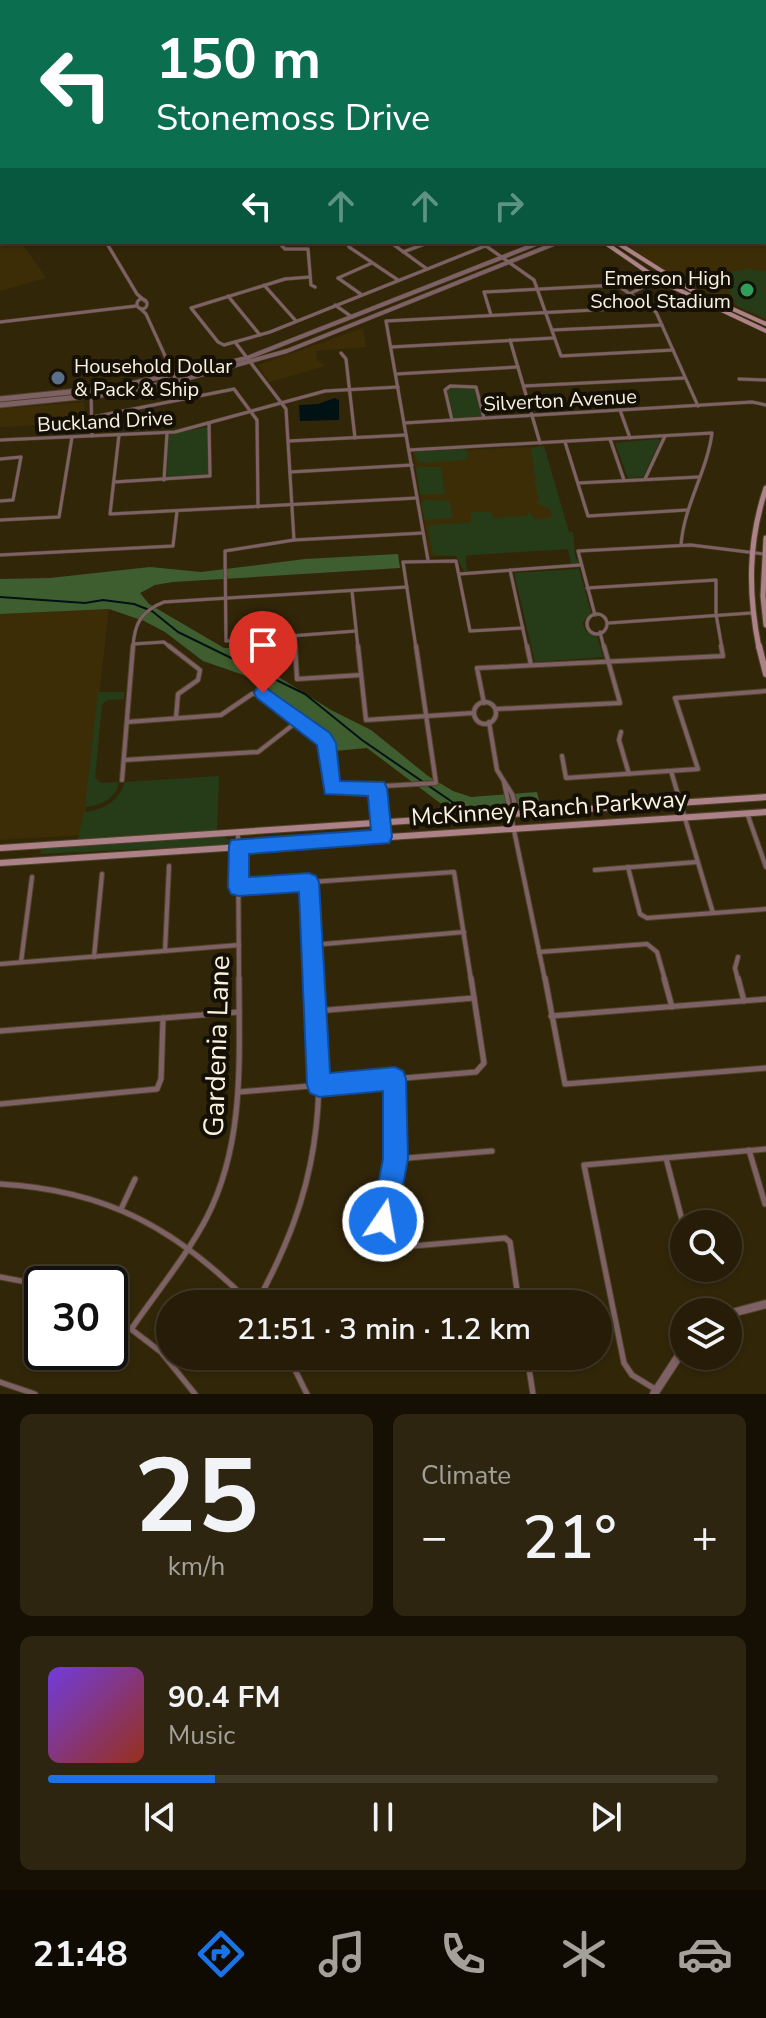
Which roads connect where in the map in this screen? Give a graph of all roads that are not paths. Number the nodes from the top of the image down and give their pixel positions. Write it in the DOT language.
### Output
graph roads {
  1 [pos="107,244"];
  2 [pos="280,244"];
  3 [pos="348,244"];
  4 [pos="393,244"];
  5 [pos="425,244"];
  6 [pos="490,244"];
  7 [pos="535,244"];
  8 [pos="554,244"];
  9 [pos="607,244"];
  10 [pos="619,244"];
  11 [pos="486,246"];
  12 [pos="403,252"];
  13 [pos="502,256"];
  14 [pos="509,261"];
  15 [pos="372,263"];
  16 [pos="427,269"];
  17 [pos="667,276"];
  18 [pos="310,277"];
  19 [pos="398,280"];
  20 [pos="659,280"];
  21 [pos="264,285"];
  22 [pos="315,287"];
  23 [pos="539,289"];
  24 [pos="631,293"];
  25 [pos="137,294"];
  26 [pos="362,295"];
  27 [pos="227,296"];
  28 [pos="145,301"];
  29 [pos="138,305"];
  30 [pos="335,305"];
  31 [pos="147,306"];
  32 [pos="652,307"];
  33 [pos="546,312"];
  34 [pos="739,313"];
  35 [pos="146,314"];
  36 [pos="491,315"];
  37 [pos="353,317"];
  38 [pos="734,318"];
  39 [pos="296,321"];
  40 [pos="0,322"];
  41 [pos="663,324"];
  42 [pos="766,324"];
  43 [pos="552,330"];
  44 [pos="766,331"];
  45 [pos="260,335"];
  46 [pos="554,338"];
  47 [pos="510,340"];
  48 [pos="235,342"];
  49 [pos="391,347"];
  50 [pos="673,350"];
  51 [pos="341,353"];
  52 [pos="249,361"];
  53 [pos="518,367"];
  54 [pos="396,374"];
  55 [pos="686,378"];
  56 [pos="176,379"];
  57 [pos="739,379"];
  58 [pos="766,380"];
  59 [pos="524,386"];
  60 [pos="398,387"];
  61 [pos="350,390"];
  62 [pos="92,394"];
  63 [pos="0,398"];
  64 [pos="283,403"];
  65 [pos="0,405"];
  66 [pos="766,405"];
  67 [pos="698,406"];
  68 [pos="620,410"];
  69 [pos="252,413"];
  70 [pos="532,415"];
  71 [pos="93,417"];
  72 [pos="484,418"];
  73 [pos="452,420"];
  74 [pos="404,423"];
  75 [pos="209,424"];
  76 [pos="167,433"];
  77 [pos="119,435"];
  78 [pos="406,435"];
  79 [pos="92,436"];
  80 [pos="665,436"];
  81 [pos="72,437"];
  82 [pos="355,438"];
  83 [pos="630,438"];
  84 [pos="610,439"];
  85 [pos="0,440"];
  86 [pos="289,441"];
  87 [pos="565,442"];
  88 [pos="540,443"];
  89 [pos="409,450"];
  90 [pos="0,459"];
  91 [pos="412,465"];
  92 [pos="290,472"];
  93 [pos="699,477"];
  94 [pos="645,479"];
  95 [pos="164,480"];
  96 [pos="624,480"];
  97 [pos="114,482"];
  98 [pos="578,483"];
  99 [pos="766,488"];
  100 [pos="417,498"];
  101 [pos="0,501"];
  102 [pos="764,501"];
  103 [pos="292,505"];
  104 [pos="258,507"];
  105 [pos="687,510"];
  106 [pos="177,511"];
  107 [pos="0,520"];
  108 [pos="423,533"];
  109 [pos="766,538"];
  110 [pos="294,540"];
  111 [pos="681,545"];
  112 [pos="750,551"];
  113 [pos="764,554"];
  114 [pos="0,555"];
  115 [pos="428,560"];
  116 [pos="581,565"];
  117 [pos="510,570"];
  118 [pos="459,574"];
  119 [pos="407,587"];
  120 [pos="587,588"];
  121 [pos="352,591"];
  122 [pos="226,600"];
  123 [pos="751,613"];
  124 [pos="716,614"];
  125 [pos="765,614"];
  126 [pos="595,615"];
  127 [pos="609,623"];
  128 [pos="766,625"];
  129 [pos="523,628"];
  130 [pos="356,631"];
  131 [pos="600,632"];
  132 [pos="295,635"];
  133 [pos="133,644"];
  134 [pos="607,660"];
  135 [pos="531,665"];
  136 [pos="766,674"];
  137 [pos="361,675"];
  138 [pos="766,691"];
  139 [pos="484,703"];
  140 [pos="497,709"];
  141 [pos="473,713"];
  142 [pos="426,716"];
  143 [pos="176,718"];
  144 [pos="298,721"];
  145 [pos="127,722"];
  146 [pos="489,722"];
  147 [pos="621,732"];
  148 [pos="562,756"];
  149 [pos="124,760"];
  150 [pos="671,771"];
  151 [pos="629,774"];
  152 [pos="122,780"];
  153 [pos="377,788"];
  154 [pos="766,797"];
  155 [pos="680,804"];
  156 [pos="766,812"];
  157 [pos="747,813"];
  158 [pos="513,816"];
  159 [pos="684,817"];
  160 [pos="380,824"];
  161 [pos="516,829"];
  162 [pos="238,834"];
  163 [pos="382,837"];
  164 [pos="31,846"];
  165 [pos="239,846"];
  166 [pos="0,848"];
  167 [pos="29,861"];
  168 [pos="697,862"];
  169 [pos="0,863"];
  170 [pos="169,866"];
  171 [pos="628,867"];
  172 [pos="766,867"];
  173 [pos="595,870"];
  174 [pos="102,874"];
  175 [pos="32,877"];
  176 [pos="309,882"];
  177 [pos="239,887"];
  178 [pos="766,909"];
  179 [pos="713,913"];
  180 [pos="464,932"];
  181 [pos="239,945"];
  182 [pos="312,945"];
  183 [pos="165,951"];
  184 [pos="539,952"];
  185 [pos="94,957"];
  186 [pos="738,957"];
  187 [pos="21,962"];
  188 [pos="0,964"];
  189 [pos="474,998"];
  190 [pos="766,999"];
  191 [pos="744,1001"];
  192 [pos="672,1007"];
  193 [pos="316,1011"];
  194 [pos="239,1012"];
  195 [pos="551,1016"];
  196 [pos="163,1018"];
  197 [pos="0,1031"];
  198 [pos="766,1068"];
  199 [pos="395,1079"];
  200 [pos="319,1085"];
  201 [pos="239,1092"];
  202 [pos="0,1104"];
  203 [pos="766,1149"];
  204 [pos="749,1150"];
  205 [pos="492,1151"];
  206 [pos="666,1158"];
  207 [pos="396,1159"];
  208 [pos="135,1179"];
  209 [pos="0,1184"];
  210 [pos="765,1204"];
  211 [pos="122,1207"];
  212 [pos="679,1210"];
  213 [pos="188,1246"];
  214 [pos="0,1277"];
  215 [pos="24,1282"];
  216 [pos="239,1290"];
  217 [pos="261,1290"];
  218 [pos="517,1290"];
  219 [pos="766,1304"];
  220 [pos="742,1310"];
  221 [pos="128,1325"];
  222 [pos="132,1328"];
  223 [pos="670,1369"];
  224 [pos="297,1370"];
  225 [pos="529,1370"];
  226 [pos="0,1382"];
  227 [pos="655,1391"];
  228 [pos="35,1394"];
  229 [pos="195,1394"];
  230 [pos="307,1394"];
  231 [pos="533,1394"];
  1 -- 25 [label="street"];
  2 -- 18 [label="street"];
  3 -- 15 [label="street"];
  4 -- 12 [label="street"];
  5 -- 12 [label="street"];
  6 -- 11 [label="street"];
  7 -- 13 [label="street"];
  8 -- 14 [label="street"];
  9 -- 20 [label="main road"];
  10 -- 17 [label="main road"];
  11 -- 13 [label="street"];
  11 -- 16 [label="street"];
  12 -- 16 [label="street"];
  13 -- 14 [label="street"];
  13 -- 37 [label="street"];
  14 -- 23 [label="street"];
  14 -- 52 [label="street"];
  15 -- 19 [label="street"];
  15 -- 26 [label="street"];
  16 -- 19 [label="street"];
  17 -- 20 [label="street"];
  17 -- 34 [label="main road"];
  18 -- 21 [label="street"];
  18 -- 22 [label="street"];
  19 -- 26 [label="street"];
  20 -- 24 [label="street"];
  20 -- 38 [label="main road"];
  21 -- 27 [label="street"];
  21 -- 39 [label="street"];
  23 -- 24 [label="street"];
  23 -- 33 [label="street"];
  23 -- 36 [label="street"];
  24 -- 32 [label="street"];
  25 -- 28 [label="street"];
  25 -- 29 [label="street"];
  26 -- 30 [label="street"];
  27 -- 45 [label="street"];
  27 -- 48 [label="street"];
  28 -- 29 [label="street"];
  28 -- 31 [label="street"];
  29 -- 31 [label="street"];
  29 -- 35 [label="street"];
  29 -- 40 [label="street"];
  30 -- 37 [label="street"];
  30 -- 39 [label="street"];
  31 -- 35 [label="street"];
  32 -- 33 [label="street"];
  32 -- 41 [label="street"];
  33 -- 36 [label="street"];
  33 -- 43 [label="street"];
  34 -- 38 [label="main road"];
  34 -- 42 [label="main road"];
  35 -- 56 [label="street"];
  36 -- 49 [label="street"];
  37 -- 52 [label="street"];
  38 -- 44 [label="main road"];
  39 -- 45 [label="street"];
  41 -- 43 [label="street"];
  41 -- 50 [label="street"];
  43 -- 46 [label="street"];
  45 -- 48 [label="street"];
  46 -- 47 [label="street"];
  46 -- 50 [label="street"];
  47 -- 49 [label="street"];
  47 -- 53 [label="street"];
  48 -- 52 [label="street"];
  49 -- 54 [label="street"];
  50 -- 55 [label="street"];
  51 -- 61 [label="street"];
  52 -- 56 [label="street"];
  52 -- 64 [label="street"];
  53 -- 54 [label="street"];
  53 -- 59 [label="street"];
  54 -- 60 [label="street"];
  55 -- 59 [label="street"];
  55 -- 67 [label="street"];
  56 -- 62 [label="street"];
  57 -- 58 [label="street"];
  59 -- 70 [label="street"];
  60 -- 61 [label="street, Buckland Drive"];
  60 -- 74 [label="street"];
  61 -- 64 [label="street, Buckland Drive"];
  61 -- 82 [label="street"];
  62 -- 63 [label="street"];
  62 -- 65 [label="street"];
  62 -- 71 [label="street"];
  64 -- 69 [label="street, Buckland Drive"];
  64 -- 86 [label="street"];
  66 -- 67 [label="street, Silverton Avenue"];
  67 -- 68 [label="street, Silverton Avenue"];
  68 -- 70 [label="street, Silverton Avenue"];
  68 -- 83 [label="street"];
  69 -- 71 [label="street"];
  69 -- 75 [label="street, Buckland Drive"];
  69 -- 104 [label="street"];
  70 -- 72 [label="street, Silverton Avenue"];
  70 -- 88 [label="street"];
  71 -- 79 [label="street"];
  72 -- 73 [label="street, Silverton Avenue"];
  72 -- 73 [label="street"];
  73 -- 74 [label="street, Silverton Avenue"];
  74 -- 78 [label="street"];
  75 -- 76 [label="street, Buckland Drive"];
  75 -- 95 [label="street"];
  76 -- 77 [label="street, Buckland Drive"];
  76 -- 95 [label="street"];
  77 -- 79 [label="street, Buckland Drive"];
  77 -- 97 [label="street"];
  78 -- 82 [label="street"];
  78 -- 89 [label="street"];
  79 -- 81 [label="street, Buckland Drive"];
  80 -- 83 [label="street"];
  80 -- 93 [label="street"];
  80 -- 94 [label="street"];
  81 -- 85 [label="street, Buckland Drive"];
  81 -- 107 [label="street"];
  82 -- 86 [label="street"];
  83 -- 84 [label="street"];
  84 -- 87 [label="street"];
  84 -- 96 [label="street"];
  86 -- 92 [label="street"];
  87 -- 88 [label="street"];
  87 -- 98 [label="street"];
  88 -- 89 [label="street"];
  89 -- 91 [label="street"];
  90 -- 101 [label="street"];
  91 -- 92 [label="street"];
  91 -- 100 [label="street"];
  92 -- 103 [label="street"];
  93 -- 94 [label="street"];
  93 -- 105 [label="street"];
  94 -- 96 [label="street"];
  95 -- 97 [label="street"];
  96 -- 98 [label="street"];
  97 -- 106 [label="street"];
  98 -- 105 [label="street"];
  99 -- 102 [label="main road"];
  100 -- 103 [label="street"];
  100 -- 108 [label="street"];
  102 -- 112 [label="main road"];
  103 -- 104 [label="street"];
  103 -- 110 [label="street"];
  104 -- 106 [label="street"];
  105 -- 111 [label="street"];
  106 -- 114 [label="street"];
  108 -- 110 [label="street"];
  108 -- 115 [label="street"];
  109 -- 113 [label="main road"];
  110 -- 122 [label="street"];
  111 -- 112 [label="street"];
  111 -- 116 [label="street"];
  112 -- 113 [label="street"];
  112 -- 123 [label="main road"];
  113 -- 125 [label="main road"];
  115 -- 118 [label="street"];
  115 -- 119 [label="street"];
  116 -- 117 [label="street"];
  116 -- 120 [label="street"];
  117 -- 118 [label="street"];
  117 -- 129 [label="street"];
  118 -- 129 [label="street"];
  119 -- 121 [label="street"];
  119 -- 142 [label="street"];
  120 -- 124 [label="street"];
  120 -- 126 [label="street"];
  121 -- 122 [label="street"];
  121 -- 130 [label="street"];
  122 -- 132 [label="street"];
  122 -- 133 [label="street"];
  123 -- 124 [label="street"];
  123 -- 125 [label="street"];
  123 -- 136 [label="main road"];
  124 -- 127 [label="street"];
  124 -- 134 [label="street"];
  125 -- 128 [label="main road"];
  126 -- 127 [label="street"];
  126 -- 131 [label="street"];
  127 -- 131 [label="street"];
  129 -- 135 [label="street"];
  130 -- 132 [label="street"];
  130 -- 137 [label="street"];
  131 -- 134 [label="street"];
  132 -- 137 [label="street"];
  133 -- 143 [label="street"];
  133 -- 145 [label="street"];
  134 -- 135 [label="street"];
  134 -- 140 [label="street"];
  135 -- 139 [label="street"];
  137 -- 142 [label="street"];
  138 -- 150 [label="street"];
  139 -- 140 [label="street"];
  139 -- 141 [label="street"];
  140 -- 146 [label="street"];
  141 -- 142 [label="street"];
  141 -- 146 [label="street"];
  142 -- 153 [label="street"];
  143 -- 144 [label="street"];
  143 -- 145 [label="street"];
  144 -- 149 [label="street"];
  144 -- 153 [label="street"];
  145 -- 149 [label="street"];
  146 -- 158 [label="street"];
  147 -- 151 [label="street"];
  148 -- 151 [label="street"];
  149 -- 152 [label="street"];
  150 -- 151 [label="street"];
  150 -- 155 [label="street"];
  153 -- 160 [label="street"];
  154 -- 155 [label="main road, McKinney Ranch Parkway"];
  155 -- 158 [label="main road, McKinney Ranch Parkway"];
  155 -- 159 [label="street"];
  156 -- 157 [label="main road, McKinney Ranch Parkway"];
  157 -- 159 [label="main road, McKinney Ranch Parkway"];
  157 -- 172 [label="street"];
  158 -- 160 [label="main road, McKinney Ranch Parkway"];
  158 -- 161 [label="street"];
  159 -- 161 [label="main road, McKinney Ranch Parkway"];
  159 -- 168 [label="street"];
  160 -- 162 [label="main road, McKinney Ranch Parkway"];
  160 -- 163 [label="street"];
  161 -- 163 [label="main road, McKinney Ranch Parkway"];
  161 -- 184 [label="street"];
  162 -- 164 [label="main road, McKinney Ranch Parkway"];
  162 -- 165 [label="street, Gardenia Lane"];
  163 -- 165 [label="main road, McKinney Ranch Parkway"];
  164 -- 166 [label="main road, McKinney Ranch Parkway"];
  164 -- 167 [label="main road"];
  165 -- 167 [label="main road, McKinney Ranch Parkway"];
  165 -- 177 [label="street, Gardenia Lane"];
  167 -- 169 [label="main road, McKinney Ranch Parkway"];
  168 -- 171 [label="street"];
  168 -- 179 [label="street"];
  170 -- 183 [label="street"];
  171 -- 173 [label="street"];
  171 -- 179 [label="street"];
  174 -- 185 [label="street"];
  175 -- 187 [label="street"];
  176 -- 177 [label="street"];
  176 -- 180 [label="street"];
  176 -- 182 [label="street"];
  177 -- 181 [label="street, Gardenia Lane"];
  178 -- 179 [label="street"];
  180 -- 182 [label="street"];
  180 -- 189 [label="street"];
  181 -- 183 [label="street"];
  181 -- 194 [label="street, Gardenia Lane"];
  182 -- 193 [label="street"];
  183 -- 185 [label="street"];
  184 -- 192 [label="street"];
  184 -- 195 [label="street"];
  185 -- 187 [label="street"];
  186 -- 191 [label="street"];
  187 -- 188 [label="street"];
  189 -- 193 [label="street"];
  189 -- 199 [label="street"];
  190 -- 191 [label="street"];
  191 -- 192 [label="street"];
  192 -- 195 [label="street"];
  193 -- 200 [label="street"];
  194 -- 196 [label="street"];
  194 -- 201 [label="street, Gardenia Lane"];
  195 -- 198 [label="street"];
  196 -- 197 [label="street"];
  196 -- 202 [label="street"];
  199 -- 200 [label="street"];
  199 -- 207 [label="street"];
  200 -- 201 [label="street"];
  200 -- 217 [label="street"];
  201 -- 213 [label="street, Gardenia Lane"];
  203 -- 204 [label="street"];
  204 -- 206 [label="street"];
  204 -- 210 [label="street"];
  205 -- 207 [label="street"];
  206 -- 212 [label="street"];
  206 -- 227 [label="street"];
  207 -- 218 [label="street"];
  208 -- 211 [label="street"];
  209 -- 211 [label="street"];
  211 -- 213 [label="street"];
  213 -- 216 [label="street"];
  213 -- 222 [label="street, Gardenia Lane"];
  214 -- 215 [label="street"];
  219 -- 220 [label="street"];
  221 -- 222 [label="street"];
  222 -- 229 [label="street"];
  223 -- 227 [label="street"];
  224 -- 230 [label="street"];
  225 -- 231 [label="street"];
  226 -- 228 [label="street"];
}
